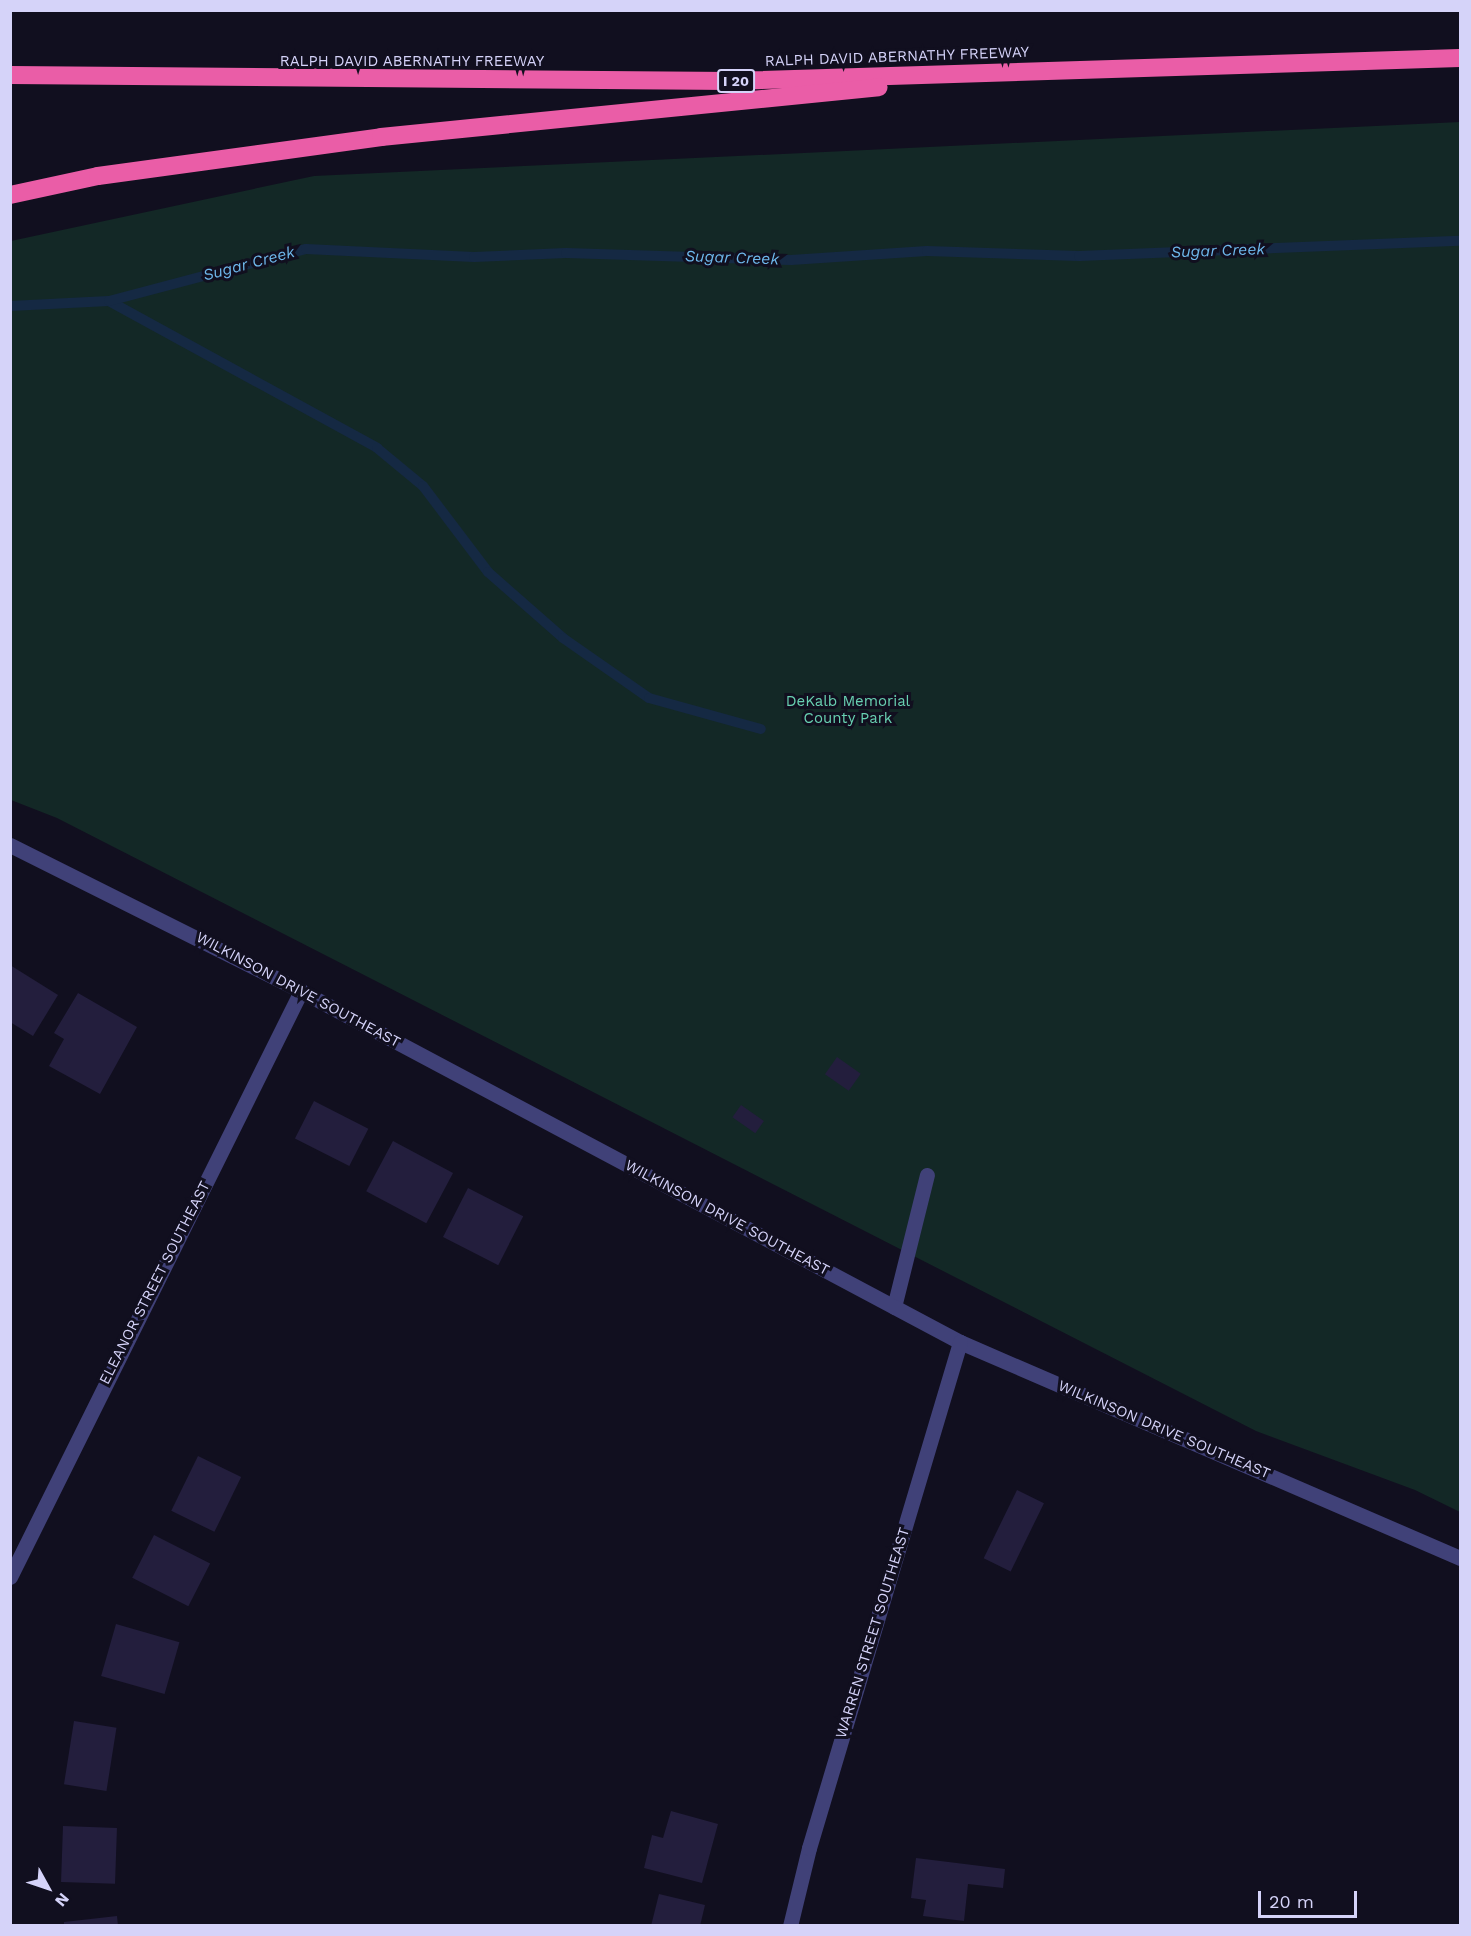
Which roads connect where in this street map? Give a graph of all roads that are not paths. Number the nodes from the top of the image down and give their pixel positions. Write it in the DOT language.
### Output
graph roads {
  1 [pos="1461,58"];
  2 [pos="1055,69"];
  3 [pos="10,75"];
  4 [pos="10,195"];
  5 [pos="10,845"];
  6 [pos="301,991"];
  7 [pos="927,1175"];
  8 [pos="894,1307"];
  9 [pos="960,1342"];
  10 [pos="14,1558"];
  11 [pos="1461,1558"];
  12 [pos="10,1577"];
  13 [pos="790,1926"];
  1 -- 2 [label="highway, RALPH DAVID ABERNATHY FREEWAY / I 20"];
  2 -- 3 [label="highway, RALPH DAVID ABERNATHY FREEWAY / I 20"];
  2 -- 4 [label="highway"];
  5 -- 6 [label="street, WILKINSON DRIVE SOUTHEAST"];
  6 -- 8 [label="street, WILKINSON DRIVE SOUTHEAST"];
  6 -- 10 [label="street, ELEANOR STREET SOUTHEAST"];
  7 -- 8 [label="street"];
  8 -- 9 [label="street, WILKINSON DRIVE SOUTHEAST"];
  9 -- 11 [label="street, WILKINSON DRIVE SOUTHEAST"];
  9 -- 13 [label="street, WARREN STREET SOUTHEAST"];
  10 -- 12 [label="street, ELEANOR STREET SOUTHEAST"];
}
